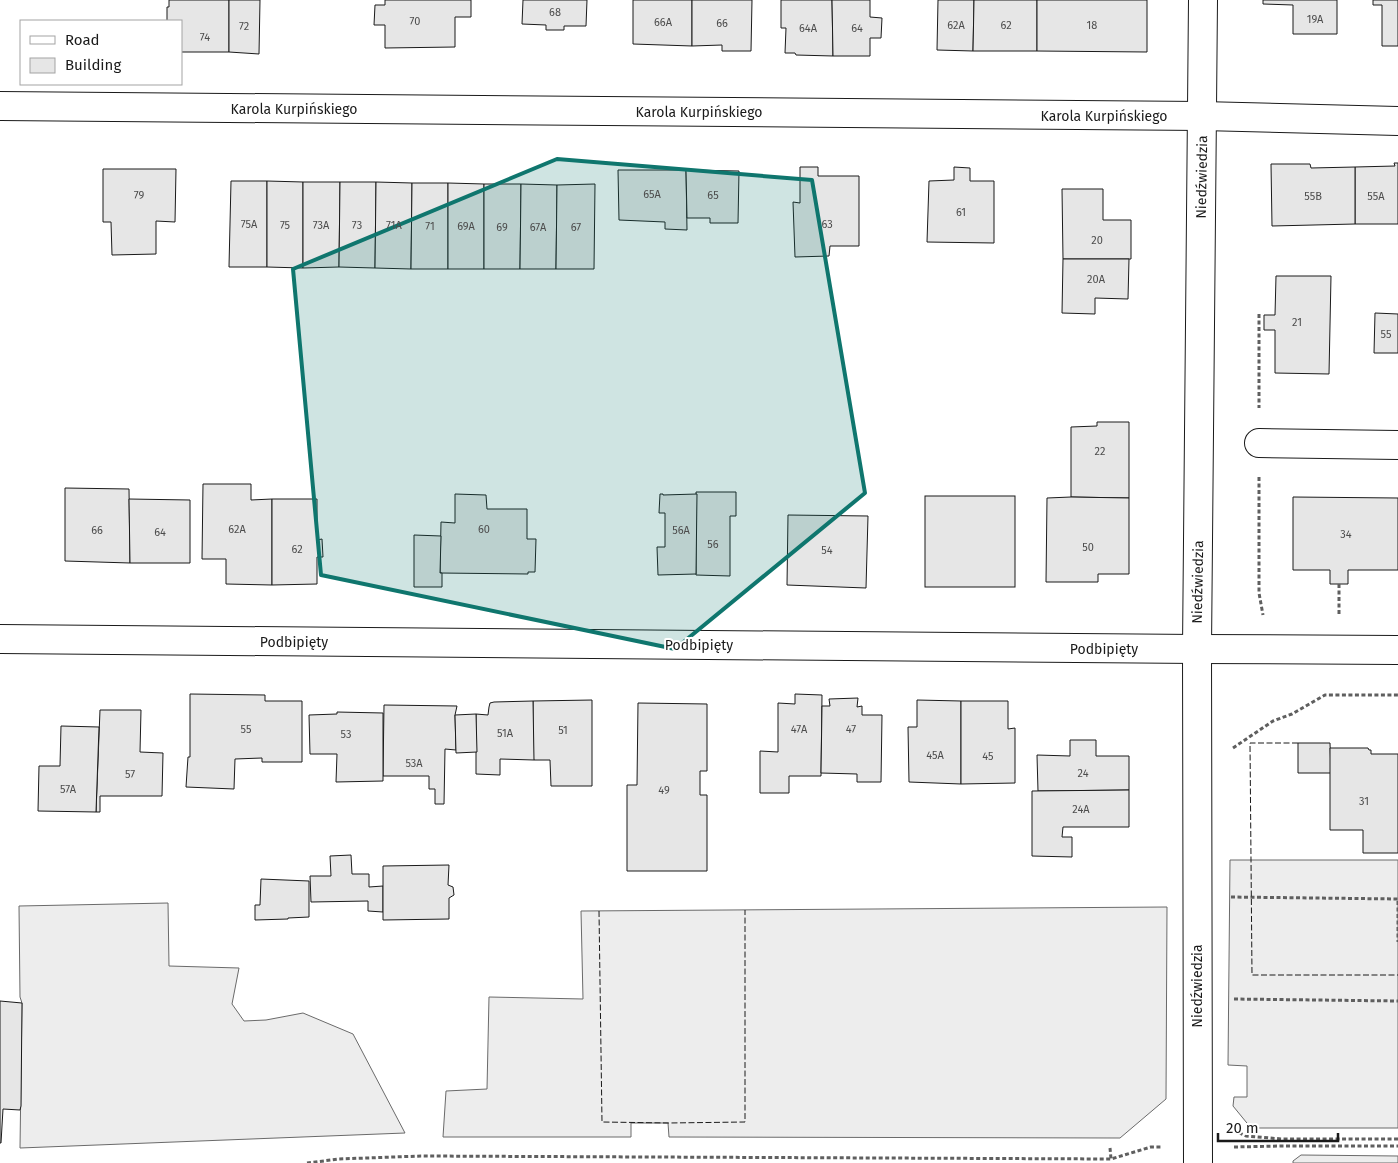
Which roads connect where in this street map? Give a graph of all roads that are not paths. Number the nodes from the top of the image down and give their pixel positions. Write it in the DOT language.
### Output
graph roads {
  1 [pos="1203,0"];
  2 [pos="0,106"];
  3 [pos="1202,116"];
  4 [pos="1398,121"];
  5 [pos="1259,443"];
  6 [pos="1398,445"];
  7 [pos="0,639"];
  8 [pos="1197,649"];
  9 [pos="1398,650"];
  10 [pos="1198,1163"];
  1 -- 3 [label="street, Niedźwiedzia"];
  2 -- 3 [label="street, Karola Kurpińskiego"];
  3 -- 4 [label="street, Karola Kurpińskiego"];
  3 -- 8 [label="street, Niedźwiedzia"];
  5 -- 6 [label="street"];
  7 -- 8 [label="street, Podbipięty"];
  8 -- 9 [label="street, Podbipięty"];
  8 -- 10 [label="street, Niedźwiedzia"];
}
